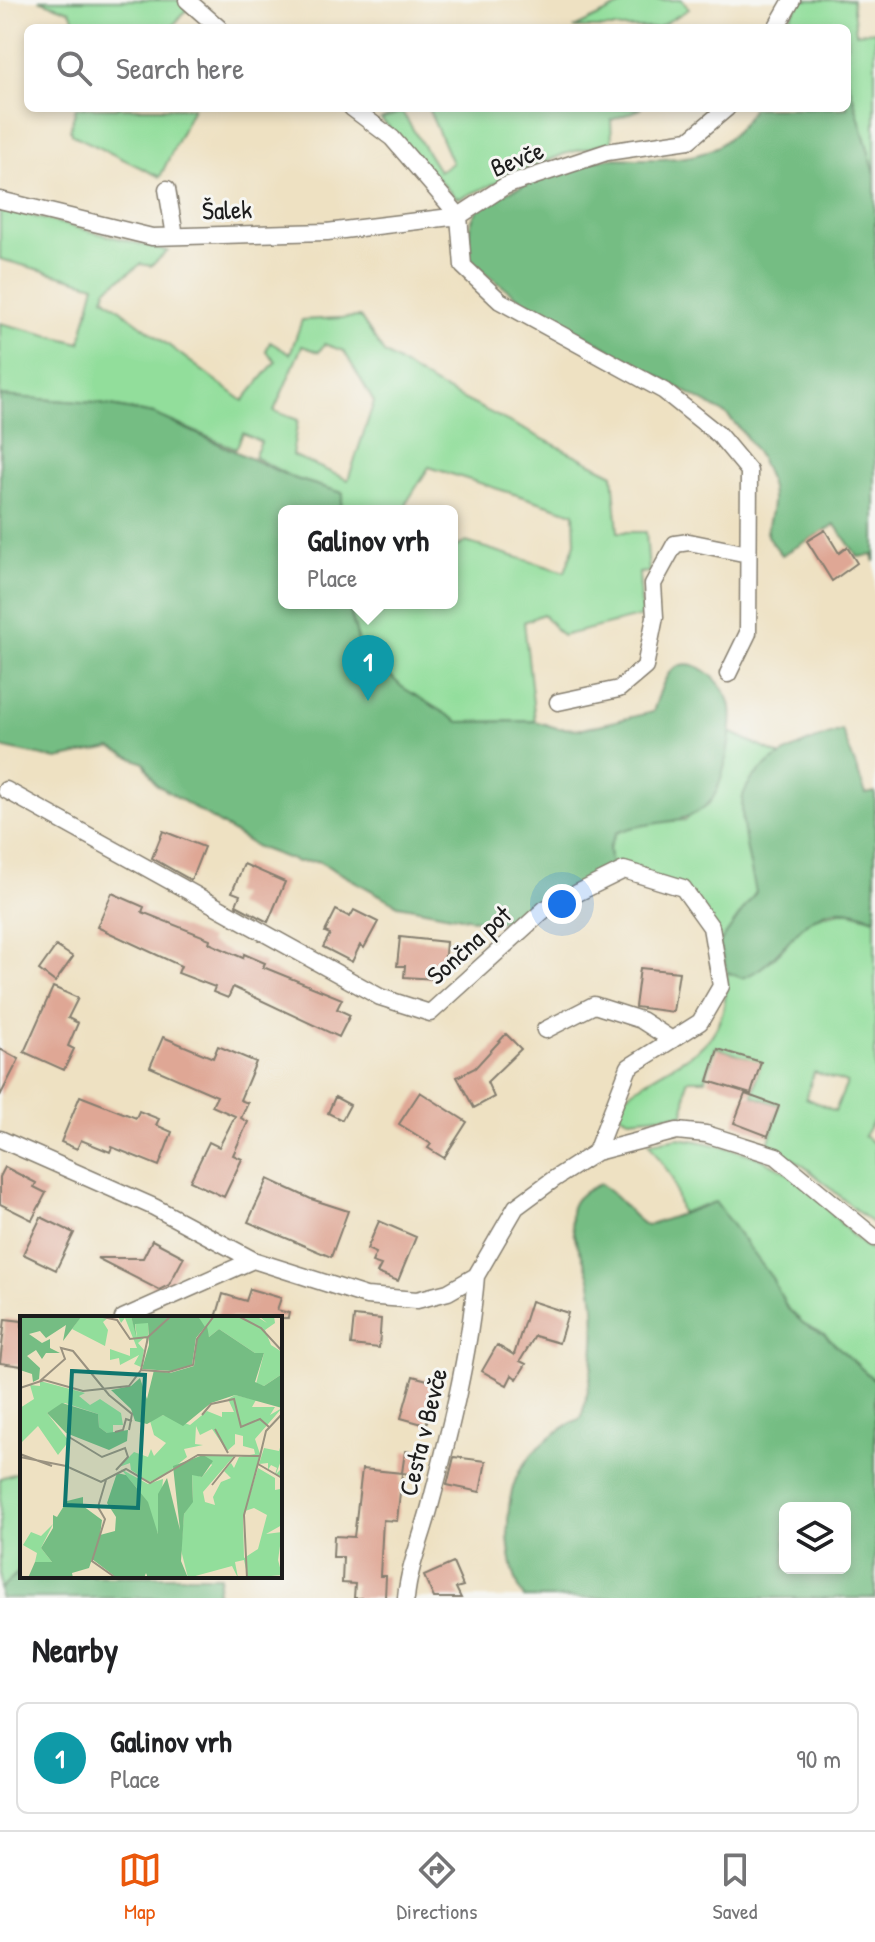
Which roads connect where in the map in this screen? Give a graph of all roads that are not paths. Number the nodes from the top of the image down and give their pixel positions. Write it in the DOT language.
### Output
graph roads {
  1 [pos="187,0"];
  2 [pos="792,0"];
  3 [pos="214,24"];
  4 [pos="778,24"];
  5 [pos="357,112"];
  6 [pos="722,112"];
  7 [pos="167,189"];
  8 [pos="0,200"];
  9 [pos="459,216"];
  10 [pos="175,236"];
  11 [pos="748,554"];
  12 [pos="728,674"];
  13 [pos="558,702"];
  14 [pos="6,790"];
  15 [pos="545,1030"];
  16 [pos="672,1040"];
  17 [pos="0,1139"];
  18 [pos="596,1152"];
  19 [pos="875,1238"];
  20 [pos="253,1260"];
  21 [pos="476,1276"];
  22 [pos="127,1316"];
  23 [pos="406,1598"];
  1 -- 3 [label="street"];
  2 -- 4 [label="street"];
  5 -- 9 [label="street"];
  6 -- 9 [label="street, Bevče"];
  7 -- 10 [label="street"];
  8 -- 10 [label="street, Šalek"];
  9 -- 10 [label="street, Šalek"];
  9 -- 11 [label="street"];
  11 -- 12 [label="street"];
  11 -- 13 [label="street"];
  14 -- 16 [label="street, Sončna pot"];
  15 -- 16 [label="street"];
  16 -- 18 [label="street, Sončna pot"];
  17 -- 20 [label="street"];
  18 -- 19 [label="street, Cesta v Bevče"];
  18 -- 21 [label="street, Cesta v Bevče"];
  20 -- 21 [label="street"];
  20 -- 22 [label="street"];
  21 -- 23 [label="street, Cesta v Bevče"];
}
